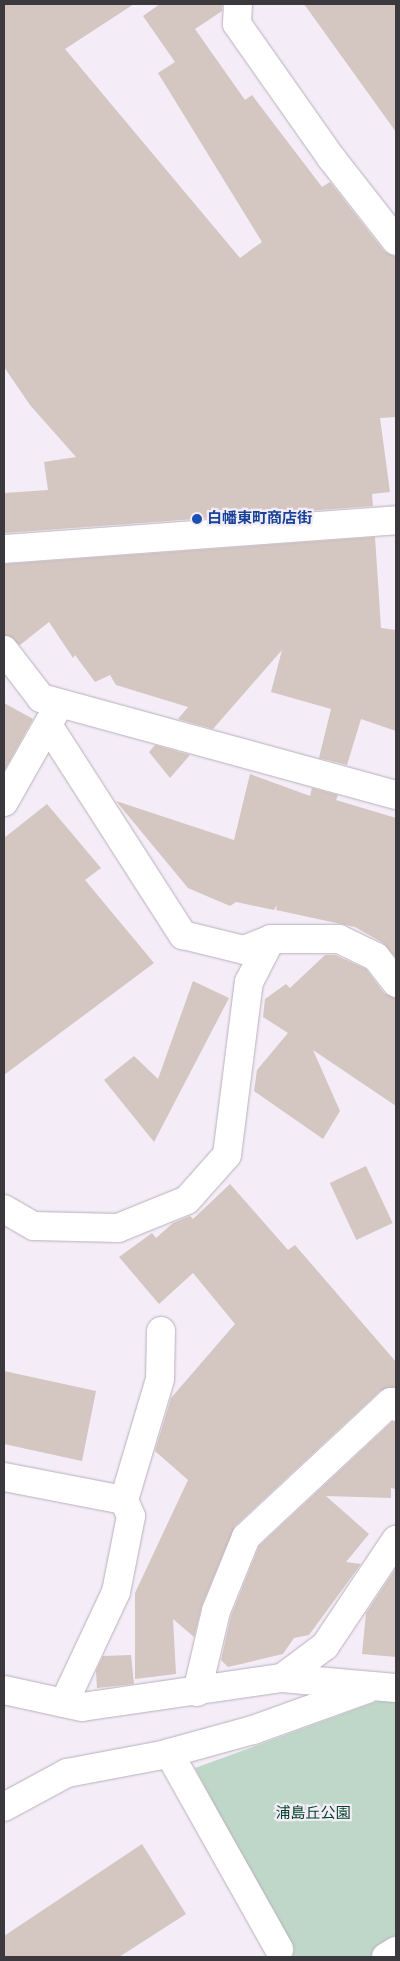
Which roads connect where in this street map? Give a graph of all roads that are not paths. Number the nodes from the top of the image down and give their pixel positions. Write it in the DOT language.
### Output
graph roads {
  1 [pos="238,4"];
  2 [pos="396,241"];
  3 [pos="396,520"];
  4 [pos="4,549"];
  5 [pos="4,650"];
  6 [pos="54,714"];
  7 [pos="396,795"];
  8 [pos="4,802"];
  9 [pos="271,939"];
  10 [pos="396,983"];
  11 [pos="4,1208"];
  12 [pos="161,1331"];
  13 [pos="396,1407"];
  14 [pos="4,1477"];
  15 [pos="124,1500"];
  16 [pos="396,1540"];
  17 [pos="282,1678"];
  18 [pos="385,1687"];
  19 [pos="4,1690"];
  20 [pos="197,1692"];
  21 [pos="64,1703"];
  22 [pos="169,1753"];
  23 [pos="4,1807"];
  24 [pos="277,1936"];
  25 [pos="396,1951"];
  26 [pos="386,1957"];
  1 -- 2 [label="street"];
  3 -- 4 [label="street"];
  5 -- 6 [label="street"];
  6 -- 7 [label="street"];
  6 -- 8 [label="street"];
  6 -- 9 [label="street"];
  9 -- 10 [label="street"];
  9 -- 11 [label="street"];
  12 -- 15 [label="street"];
  13 -- 20 [label="street"];
  14 -- 15 [label="street"];
  15 -- 21 [label="street"];
  16 -- 17 [label="street"];
  17 -- 18 [label="street"];
  17 -- 20 [label="street"];
  18 -- 22 [label="street"];
  19 -- 21 [label="street"];
  20 -- 21 [label="street"];
  22 -- 23 [label="street"];
  22 -- 24 [label="street"];
  25 -- 26 [label="street"];
}
